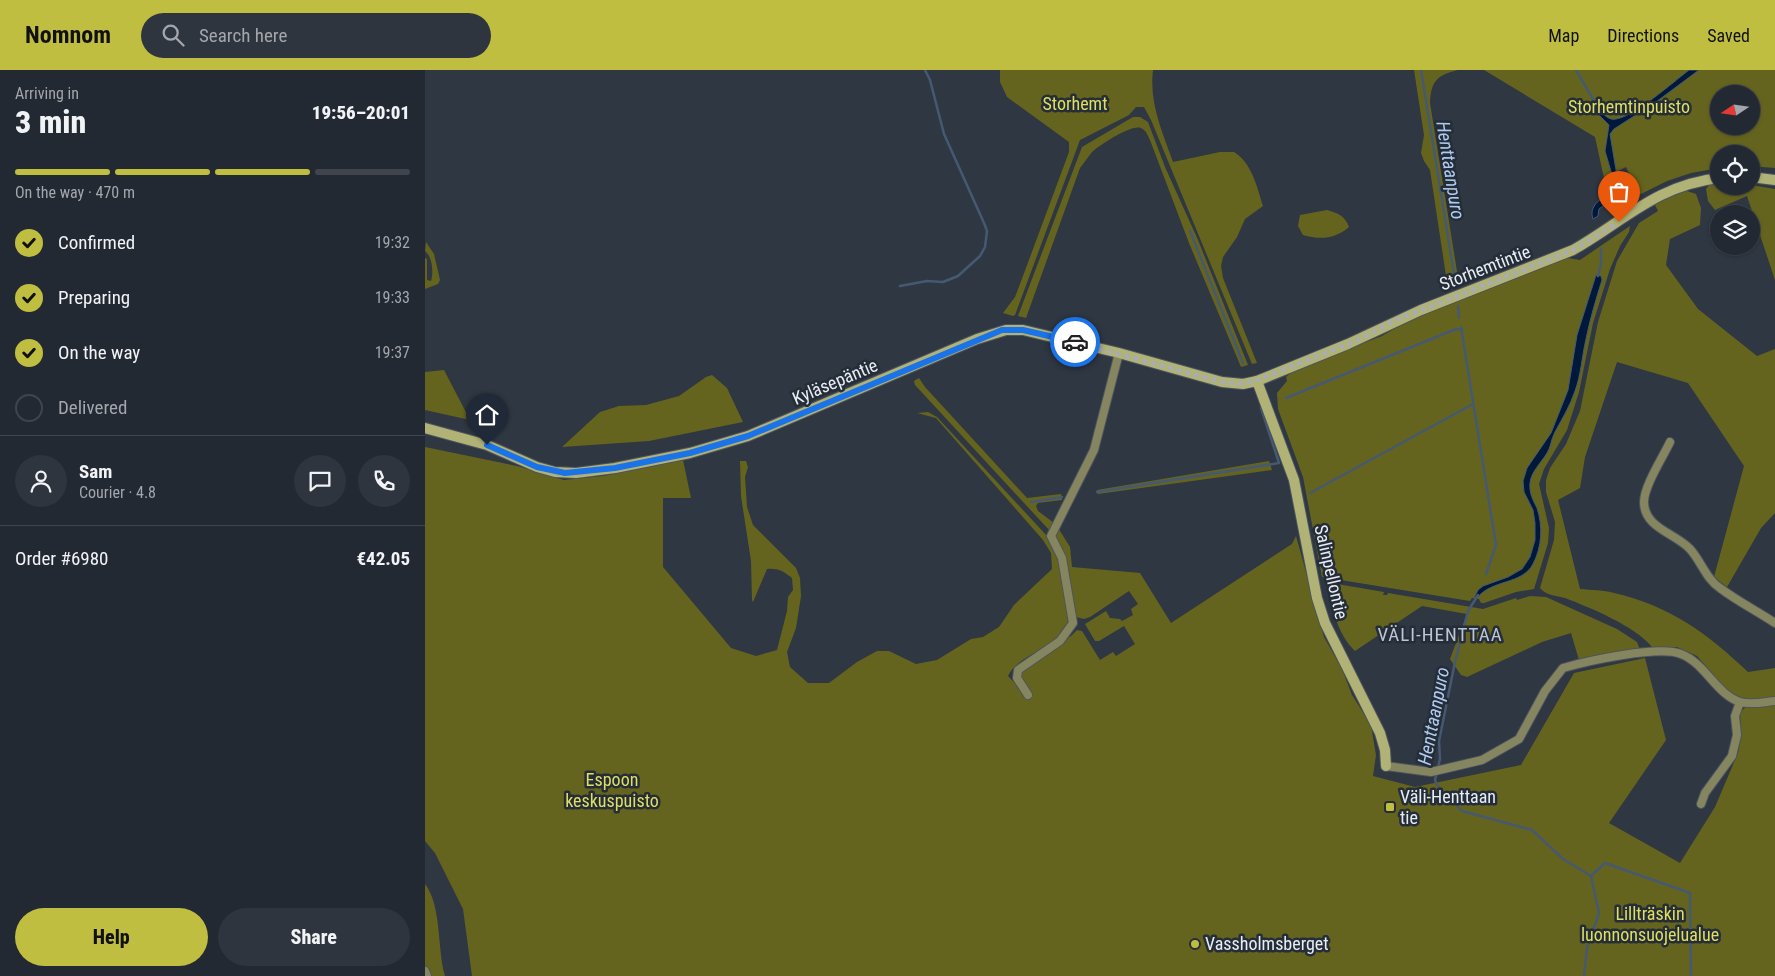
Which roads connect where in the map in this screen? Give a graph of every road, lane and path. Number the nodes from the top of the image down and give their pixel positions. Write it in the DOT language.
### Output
graph roads {
  1 [pos="1760,178"];
  2 [pos="1710,180"];
  3 [pos="1775,180"];
  4 [pos="1119,353"];
  5 [pos="1257,380"];
  6 [pos="425,428"];
  7 [pos="1670,442"];
  8 [pos="1775,622"];
  9 [pos="1028,695"];
  10 [pos="1775,700"];
  11 [pos="1740,702"];
  12 [pos="1386,766"];
  13 [pos="1701,804"];
  14 [pos="425,971"];
  15 [pos="427,976"];
  1 -- 3 [label="main road"];
  2 -- 5 [label="main road, Storhemtintie"];
  4 -- 5 [label="main road, Kyläsepäntie"];
  4 -- 6 [label="main road, Kyläsepäntie"];
  4 -- 9 [label="street"];
  5 -- 12 [label="main road, Salinpellontie"];
  7 -- 8 [label="street"];
  10 -- 11 [label="street"];
  11 -- 12 [label="street"];
  11 -- 13 [label="street"];
  14 -- 15 [label="street"];
}
